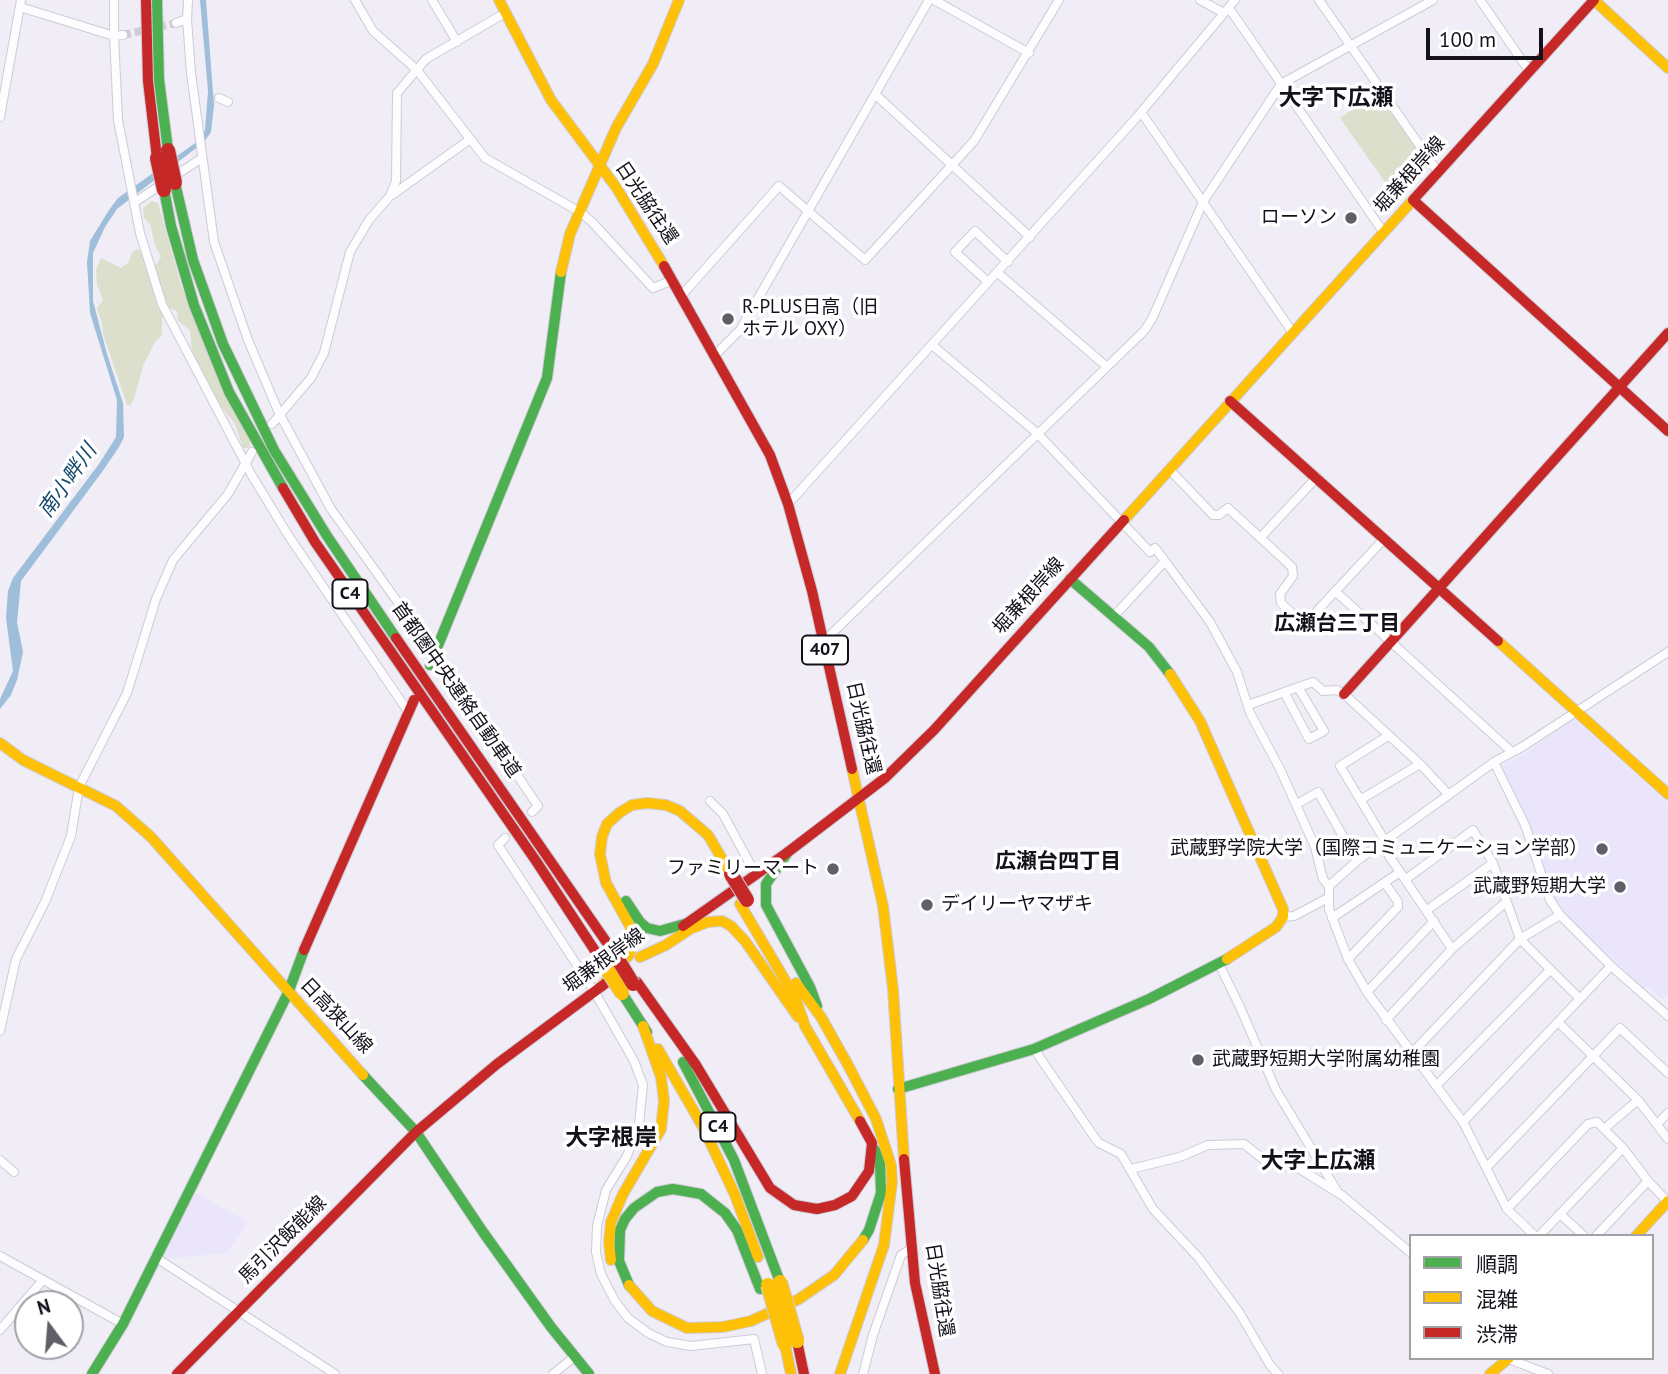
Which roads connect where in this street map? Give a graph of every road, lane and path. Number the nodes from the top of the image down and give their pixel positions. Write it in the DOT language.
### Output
graph roads {
  1 [pos="114,0"];
  2 [pos="146,0"];
  3 [pos="157,0"];
  4 [pos="188,0"];
  5 [pos="355,0"];
  6 [pos="432,0"];
  7 [pos="679,0"];
  8 [pos="932,0"];
  9 [pos="1059,0"];
  10 [pos="1200,0"];
  11 [pos="1235,0"];
  12 [pos="1319,0"];
  13 [pos="1433,0"];
  14 [pos="1480,0"];
  15 [pos="1594,0"];
  16 [pos="20,3"];
  17 [pos="502,6"];
  18 [pos="1226,11"];
  19 [pos="187,19"];
  20 [pos="176,23"];
  21 [pos="123,35"];
  22 [pos="114,36"];
  23 [pos="457,42"];
  24 [pos="1350,45"];
  25 [pos="1028,53"];
  26 [pos="1668,68"];
  27 [pos="416,70"];
  28 [pos="1530,72"];
  29 [pos="1281,84"];
  30 [pos="876,95"];
  31 [pos="219,98"];
  32 [pos="228,102"];
  33 [pos="1141,112"];
  34 [pos="0,117"];
  35 [pos="469,140"];
  36 [pos="163,154"];
  37 [pos="202,158"];
  38 [pos="952,165"];
  39 [pos="599,167"];
  40 [pos="1438,172"];
  41 [pos="390,197"];
  42 [pos="1413,200"];
  43 [pos="135,202"];
  44 [pos="1203,202"];
  45 [pos="809,211"];
  46 [pos="580,212"];
  47 [pos="1384,233"];
  48 [pos="1030,237"];
  49 [pos="1008,262"];
  50 [pos="998,273"];
  51 [pos="673,280"];
  52 [pos="988,282"];
  53 [pos="682,295"];
  54 [pos="1293,333"];
  55 [pos="1668,333"];
  56 [pos="932,345"];
  57 [pos="715,355"];
  58 [pos="1107,367"];
  59 [pos="1619,387"];
  60 [pos="1230,401"];
  61 [pos="279,413"];
  62 [pos="272,424"];
  63 [pos="1668,431"];
  64 [pos="1037,433"];
  65 [pos="251,452"];
  66 [pos="245,462"];
  67 [pos="1169,469"];
  68 [pos="1317,477"];
  69 [pos="788,505"];
  70 [pos="1122,522"];
  71 [pos="1261,537"];
  72 [pos="1384,539"];
  73 [pos="1165,561"];
  74 [pos="1070,579"];
  75 [pos="1438,587"];
  76 [pos="1335,592"];
  77 [pos="1115,615"];
  78 [pos="823,642"];
  79 [pos="1390,642"];
  80 [pos="1668,652"];
  81 [pos="432,660"];
  82 [pos="1298,687"];
  83 [pos="1284,692"];
  84 [pos="1344,694"];
  85 [pos="1248,705"];
  86 [pos="412,706"];
  87 [pos="1576,712"];
  88 [pos="1388,736"];
  89 [pos="0,743"];
  90 [pos="1512,752"];
  91 [pos="1494,762"];
  92 [pos="1420,764"];
  93 [pos="79,787"];
  94 [pos="1668,794"];
  95 [pos="1449,795"];
  96 [pos="859,798"];
  97 [pos="1360,800"];
  98 [pos="710,801"];
  99 [pos="1297,804"];
  100 [pos="532,812"];
  101 [pos="505,838"];
  102 [pos="1383,843"];
  103 [pos="788,852"];
  104 [pos="1357,861"];
  105 [pos="1493,863"];
  106 [pos="756,874"];
  107 [pos="1403,875"];
  108 [pos="728,876"];
  109 [pos="1385,883"];
  110 [pos="1329,886"];
  111 [pos="1328,898"];
  112 [pos="744,902"];
  113 [pos="1506,902"];
  114 [pos="1427,910"];
  115 [pos="1560,915"];
  116 [pos="1283,917"];
  117 [pos="1332,918"];
  118 [pos="1434,921"];
  119 [pos="688,923"];
  120 [pos="1520,939"];
  121 [pos="1452,949"];
  122 [pos="640,957"];
  123 [pos="1348,959"];
  124 [pos="1219,964"];
  125 [pos="1611,966"];
  126 [pos="1550,970"];
  127 [pos="631,986"];
  128 [pos="598,989"];
  129 [pos="288,992"];
  130 [pos="1367,992"];
  131 [pos="1579,998"];
  132 [pos="1667,1011"];
  133 [pos="821,1017"];
  134 [pos="1387,1020"];
  135 [pos="1558,1022"];
  136 [pos="643,1026"];
  137 [pos="805,1026"];
  138 [pos="0,1031"];
  139 [pos="1034,1049"];
  140 [pos="1413,1052"];
  141 [pos="1594,1056"];
  142 [pos="1667,1070"];
  143 [pos="1436,1086"];
  144 [pos="898,1089"];
  145 [pos="1638,1100"];
  146 [pos="1668,1113"];
  147 [pos="1463,1122"];
  148 [pos="1658,1123"];
  149 [pos="1604,1129"];
  150 [pos="416,1132"];
  151 [pos="1668,1139"];
  152 [pos="872,1143"];
  153 [pos="1623,1148"];
  154 [pos="0,1160"];
  155 [pos="1487,1167"];
  156 [pos="1131,1169"];
  157 [pos="14,1172"];
  158 [pos="1648,1181"];
  159 [pos="1338,1192"];
  160 [pos="889,1200"];
  161 [pos="1668,1201"];
  162 [pos="1507,1209"];
  163 [pos="1560,1214"];
  164 [pos="1535,1234"];
  165 [pos="1539,1234"];
  166 [pos="1582,1234"];
  167 [pos="1598,1234"];
  168 [pos="1638,1234"];
  169 [pos="912,1248"];
  170 [pos="1409,1251"];
  171 [pos="0,1256"];
  172 [pos="155,1257"];
  173 [pos="42,1281"];
  174 [pos="769,1285"];
  175 [pos="238,1312"];
  176 [pos="123,1324"];
  177 [pos="0,1330"];
  178 [pos="787,1344"];
  179 [pos="574,1357"];
  180 [pos="1507,1360"];
  181 [pos="1511,1360"];
  182 [pos="92,1374"];
  183 [pos="177,1374"];
  184 [pos="335,1374"];
  185 [pos="553,1374"];
  186 [pos="589,1374"];
  187 [pos="762,1374"];
  188 [pos="789,1374"];
  189 [pos="804,1374"];
  190 [pos="840,1374"];
  191 [pos="863,1374"];
  192 [pos="936,1374"];
  193 [pos="1278,1374"];
  194 [pos="1490,1374"];
  195 [pos="1548,1374"];
  1 -- 22 [label="street"];
  2 -- 36 [label="main road, 首都圏中央連絡自動車道 / C4"];
  3 -- 36 [label="main road, 首都圏中央連絡自動車道 / C4"];
  4 -- 19 [label="street"];
  5 -- 27 [label="street"];
  6 -- 23 [label="street"];
  7 -- 39 [label="main road"];
  8 -- 25 [label="street"];
  8 -- 30 [label="street"];
  9 -- 25 [label="street"];
  10 -- 18 [label="street"];
  11 -- 18 [label="street"];
  12 -- 24 [label="street"];
  13 -- 24 [label="street"];
  14 -- 28 [label="street"];
  15 -- 26 [label="main road"];
  15 -- 28 [label="main road, 堀兼根岸線"];
  16 -- 22 [label="street"];
  16 -- 34 [label="street"];
  17 -- 23 [label="street"];
  17 -- 39 [label="main road, 日光脇往還 / 407"];
  18 -- 29 [label="street"];
  18 -- 33 [label="street"];
  19 -- 20 [label="street"];
  19 -- 37 [label="street"];
  21 -- 22 [label="street"];
  22 -- 43 [label="street"];
  23 -- 27 [label="street"];
  24 -- 29 [label="street"];
  24 -- 40 [label="street"];
  25 -- 38 [label="street"];
  27 -- 35 [label="street"];
  27 -- 41 [label="street"];
  28 -- 40 [label="main road, 堀兼根岸線"];
  29 -- 44 [label="street"];
  29 -- 47 [label="street"];
  30 -- 38 [label="street"];
  30 -- 45 [label="street"];
  31 -- 32 [label="street"];
  33 -- 44 [label="street"];
  33 -- 48 [label="street"];
  35 -- 41 [label="street"];
  35 -- 46 [label="street"];
  36 -- 127 [label="main road, 首都圏中央連絡自動車道 / C4, bridge"];
  37 -- 43 [label="street"];
  37 -- 61 [label="street"];
  38 -- 45 [label="street"];
  38 -- 48 [label="street"];
  39 -- 46 [label="main road"];
  39 -- 51 [label="main road, 日光脇往還 / 407"];
  40 -- 42 [label="main road, 堀兼根岸線"];
  41 -- 61 [label="street"];
  42 -- 47 [label="main road, 堀兼根岸線"];
  42 -- 59 [label="main road"];
  43 -- 66 [label="street"];
  44 -- 54 [label="street"];
  44 -- 58 [label="street"];
  45 -- 53 [label="street"];
  45 -- 57 [label="street"];
  46 -- 51 [label="street"];
  46 -- 81 [label="main road"];
  47 -- 54 [label="main road, 堀兼根岸線"];
  48 -- 49 [label="street"];
  49 -- 50 [label="street"];
  49 -- 52 [label="street"];
  50 -- 52 [label="street"];
  50 -- 58 [label="street"];
  51 -- 53 [label="main road, 日光脇往還 / 407"];
  52 -- 56 [label="street"];
  53 -- 57 [label="main road, 日光脇往還 / 407"];
  54 -- 60 [label="main road, 堀兼根岸線"];
  55 -- 59 [label="main road"];
  56 -- 64 [label="street"];
  56 -- 69 [label="street"];
  57 -- 69 [label="main road, 日光脇往還 / 407"];
  58 -- 64 [label="street"];
  59 -- 63 [label="main road"];
  59 -- 75 [label="main road"];
  60 -- 67 [label="main road, 堀兼根岸線"];
  60 -- 68 [label="main road"];
  61 -- 62 [label="street"];
  61 -- 81 [label="street"];
  64 -- 70 [label="street"];
  64 -- 78 [label="street"];
  65 -- 66 [label="street"];
  66 -- 86 [label="street"];
  66 -- 93 [label="street"];
  67 -- 70 [label="main road, 堀兼根岸線"];
  67 -- 71 [label="street"];
  68 -- 71 [label="street"];
  68 -- 72 [label="main road"];
  69 -- 78 [label="main road, 日光脇往還 / 407"];
  70 -- 73 [label="street"];
  70 -- 74 [label="main road, 堀兼根岸線"];
  71 -- 76 [label="street"];
  72 -- 75 [label="main road"];
  72 -- 76 [label="street"];
  73 -- 77 [label="street"];
  73 -- 85 [label="street"];
  74 -- 77 [label="main road"];
  74 -- 96 [label="main road, 堀兼根岸線"];
  75 -- 79 [label="main road"];
  75 -- 87 [label="main road"];
  76 -- 79 [label="street"];
  77 -- 116 [label="main road"];
  78 -- 96 [label="main road, 日光脇往還 / 407"];
  79 -- 84 [label="main road"];
  79 -- 90 [label="street"];
  80 -- 87 [label="street"];
  81 -- 100 [label="street"];
  82 -- 83 [label="street"];
  82 -- 83 [label="street"];
  82 -- 84 [label="street"];
  83 -- 85 [label="street"];
  84 -- 88 [label="street"];
  85 -- 99 [label="street"];
  86 -- 129 [label="main road"];
  87 -- 90 [label="street"];
  87 -- 94 [label="main road"];
  88 -- 92 [label="street"];
  88 -- 97 [label="street"];
  89 -- 93 [label="main road, 日高狭山線"];
  90 -- 91 [label="street"];
  91 -- 95 [label="street"];
  91 -- 115 [label="street"];
  92 -- 95 [label="street"];
  92 -- 97 [label="street"];
  93 -- 129 [label="main road, 日高狭山線"];
  93 -- 138 [label="street"];
  95 -- 102 [label="street"];
  96 -- 103 [label="main road, 堀兼根岸線"];
  96 -- 144 [label="main road, 日光脇往還 / 407"];
  97 -- 102 [label="street"];
  98 -- 106 [label="street"];
  99 -- 104 [label="street"];
  99 -- 110 [label="street"];
  101 -- 128 [label="street"];
  102 -- 104 [label="street"];
  102 -- 107 [label="street"];
  103 -- 106 [label="main road, 堀兼根岸線"];
  103 -- 133 [label="main road"];
  104 -- 110 [label="street"];
  105 -- 107 [label="street"];
  105 -- 113 [label="street"];
  105 -- 114 [label="street"];
  106 -- 119 [label="main road, 堀兼根岸線"];
  107 -- 109 [label="street"];
  107 -- 114 [label="street"];
  108 -- 112 [label="main road"];
  108 -- 119 [label="main road"];
  108 -- 128 [label="main road"];
  109 -- 117 [label="street"];
  109 -- 123 [label="street"];
  110 -- 111 [label="street"];
  111 -- 116 [label="street"];
  111 -- 117 [label="street"];
  112 -- 133 [label="main road"];
  112 -- 137 [label="main road"];
  113 -- 120 [label="street"];
  113 -- 121 [label="street"];
  114 -- 118 [label="street"];
  115 -- 120 [label="street"];
  115 -- 125 [label="street"];
  116 -- 124 [label="main road"];
  117 -- 123 [label="street"];
  118 -- 121 [label="street"];
  118 -- 130 [label="street"];
  119 -- 122 [label="main road, 堀兼根岸線"];
  120 -- 126 [label="street"];
  120 -- 140 [label="street"];
  121 -- 134 [label="street"];
  122 -- 128 [label="main road, 堀兼根岸線"];
  122 -- 137 [label="main road"];
  123 -- 130 [label="street"];
  124 -- 139 [label="main road"];
  124 -- 159 [label="street"];
  125 -- 131 [label="street"];
  125 -- 132 [label="street"];
  126 -- 131 [label="street"];
  126 -- 143 [label="street"];
  127 -- 136 [label="main road, C4"];
  127 -- 152 [label="main road"];
  127 -- 174 [label="main road, C4"];
  128 -- 150 [label="main road, 堀兼根岸線"];
  128 -- 187 [label="street"];
  129 -- 150 [label="main road, 日高狭山線"];
  129 -- 172 [label="main road"];
  130 -- 134 [label="street"];
  131 -- 135 [label="street"];
  133 -- 160 [label="main road"];
  134 -- 140 [label="street"];
  135 -- 141 [label="street"];
  135 -- 147 [label="street"];
  136 -- 160 [label="main road"];
  136 -- 174 [label="main road, C4"];
  137 -- 152 [label="main road"];
  139 -- 144 [label="main road"];
  139 -- 156 [label="street"];
  140 -- 143 [label="street"];
  141 -- 142 [label="street"];
  141 -- 145 [label="street"];
  141 -- 155 [label="street"];
  143 -- 147 [label="street"];
  144 -- 169 [label="main road, 日光脇往還 / 407"];
  145 -- 148 [label="street"];
  145 -- 149 [label="street"];
  146 -- 148 [label="street"];
  147 -- 155 [label="street"];
  148 -- 151 [label="street"];
  149 -- 153 [label="street"];
  149 -- 162 [label="street"];
  150 -- 175 [label="main road, 馬引沢飯能線"];
  150 -- 179 [label="main road, 日高狭山線"];
  152 -- 174 [label="main road"];
  153 -- 158 [label="street"];
  153 -- 163 [label="street"];
  154 -- 157 [label="street"];
  155 -- 162 [label="street"];
  156 -- 159 [label="street"];
  156 -- 193 [label="street"];
  158 -- 161 [label="street"];
  158 -- 167 [label="street"];
  159 -- 170 [label="street"];
  160 -- 190 [label="main road"];
  161 -- 168 [label="main road"];
  162 -- 164 [label="street"];
  163 -- 165 [label="street"];
  163 -- 166 [label="street"];
  169 -- 191 [label="street"];
  169 -- 192 [label="main road, 日光脇往還 / 407"];
  171 -- 173 [label="street"];
  172 -- 175 [label="street"];
  172 -- 176 [label="main road"];
  173 -- 176 [label="street"];
  173 -- 177 [label="street"];
  174 -- 178 [label="main road, C4, bridge"];
  175 -- 183 [label="main road, 馬引沢飯能線"];
  175 -- 184 [label="street"];
  176 -- 182 [label="main road"];
  178 -- 188 [label="main road, C4"];
  178 -- 189 [label="main road, C4"];
  179 -- 185 [label="street"];
  179 -- 186 [label="main road, 日高狭山線"];
  180 -- 194 [label="main road"];
  181 -- 195 [label="street"];
}
